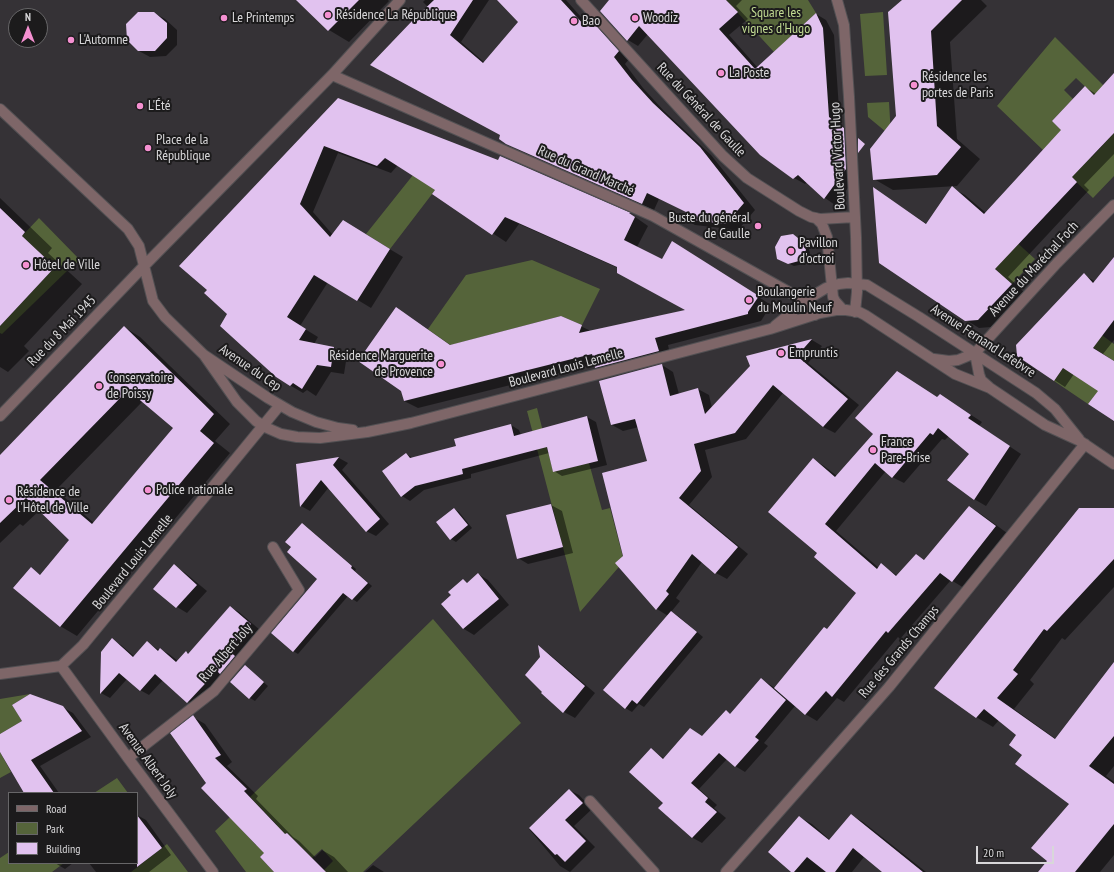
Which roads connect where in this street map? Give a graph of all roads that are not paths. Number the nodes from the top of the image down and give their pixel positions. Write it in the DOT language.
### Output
graph roads {
  1 [pos="400,0"];
  2 [pos="581,0"];
  3 [pos="837,0"];
  4 [pos="332,75"];
  5 [pos="0,109"];
  6 [pos="1114,205"];
  7 [pos="855,217"];
  8 [pos="816,218"];
  9 [pos="144,266"];
  10 [pos="857,283"];
  11 [pos="832,286"];
  12 [pos="806,301"];
  13 [pos="843,310"];
  14 [pos="855,312"];
  15 [pos="815,315"];
  16 [pos="770,329"];
  17 [pos="975,353"];
  18 [pos="204,354"];
  19 [pos="927,356"];
  20 [pos="990,388"];
  21 [pos="280,405"];
  22 [pos="0,416"];
  23 [pos="263,426"];
  24 [pos="367,432"];
  25 [pos="1083,443"];
  26 [pos="1114,464"];
  27 [pos="273,547"];
  28 [pos="61,666"];
  29 [pos="0,674"];
  30 [pos="128,758"];
  31 [pos="590,801"];
  32 [pos="213,872"];
  33 [pos="654,872"];
  34 [pos="726,872"];
  1 -- 4 [label="street"];
  2 -- 8 [label="street, Rue du Général de Gaulle"];
  3 -- 7 [label="street, Boulevard Victor Hugo"];
  4 -- 9 [label="street"];
  4 -- 12 [label="street, Rue du Grand Marché"];
  5 -- 9 [label="street"];
  6 -- 17 [label="street, Avenue du Maréchal Foch"];
  7 -- 8 [label="street, Rue du Général de Gaulle"];
  7 -- 10 [label="street, Boulevard Victor Hugo"];
  8 -- 11 [label="street"];
  9 -- 18 [label="street, Avenue du Cep"];
  9 -- 22 [label="street, Rue du 8 Mai 1945"];
  10 -- 11 [label="street, Boulevard Louis Lemelle"];
  10 -- 14 [label="street, Boulevard Victor Hugo"];
  10 -- 17 [label="street, Avenue Fernand Lefebvre"];
  11 -- 12 [label="street, Boulevard Louis Lemelle"];
  11 -- 13 [label="street"];
  12 -- 15 [label="street, Rue du Grand Marché"];
  12 -- 16 [label="street, Boulevard Louis Lemelle"];
  13 -- 14 [label="street, Boulevard Louis Lemelle"];
  13 -- 15 [label="street, Boulevard Louis Lemelle"];
  14 -- 19 [label="street, Avenue Fernand Lefebvre"];
  15 -- 16 [label="street, Boulevard Louis Lemelle"];
  16 -- 24 [label="street, Boulevard Louis Lemelle"];
  17 -- 19 [label="street, Avenue du Maréchal Foch"];
  17 -- 20 [label="street"];
  17 -- 25 [label="street, Avenue Fernand Lefebvre"];
  18 -- 21 [label="street, Avenue du Cep"];
  18 -- 23 [label="street, Avenue du Cep"];
  19 -- 20 [label="street, Avenue Fernand Lefebvre"];
  20 -- 25 [label="street, Avenue Fernand Lefebvre"];
  21 -- 23 [label="street, Boulevard Louis Lemelle"];
  21 -- 24 [label="street, Boulevard Louis Lemelle"];
  23 -- 24 [label="street, Boulevard Louis Lemelle"];
  23 -- 28 [label="street, Boulevard Louis Lemelle"];
  25 -- 26 [label="street, Avenue Fernand Lefebvre"];
  25 -- 34 [label="street, Rue des Grands Champs"];
  27 -- 30 [label="street, Rue Albert Joly"];
  28 -- 29 [label="street"];
  28 -- 30 [label="street, Avenue Albert Joly"];
  30 -- 32 [label="street, Avenue Albert Joly"];
  31 -- 33 [label="street"];
}
